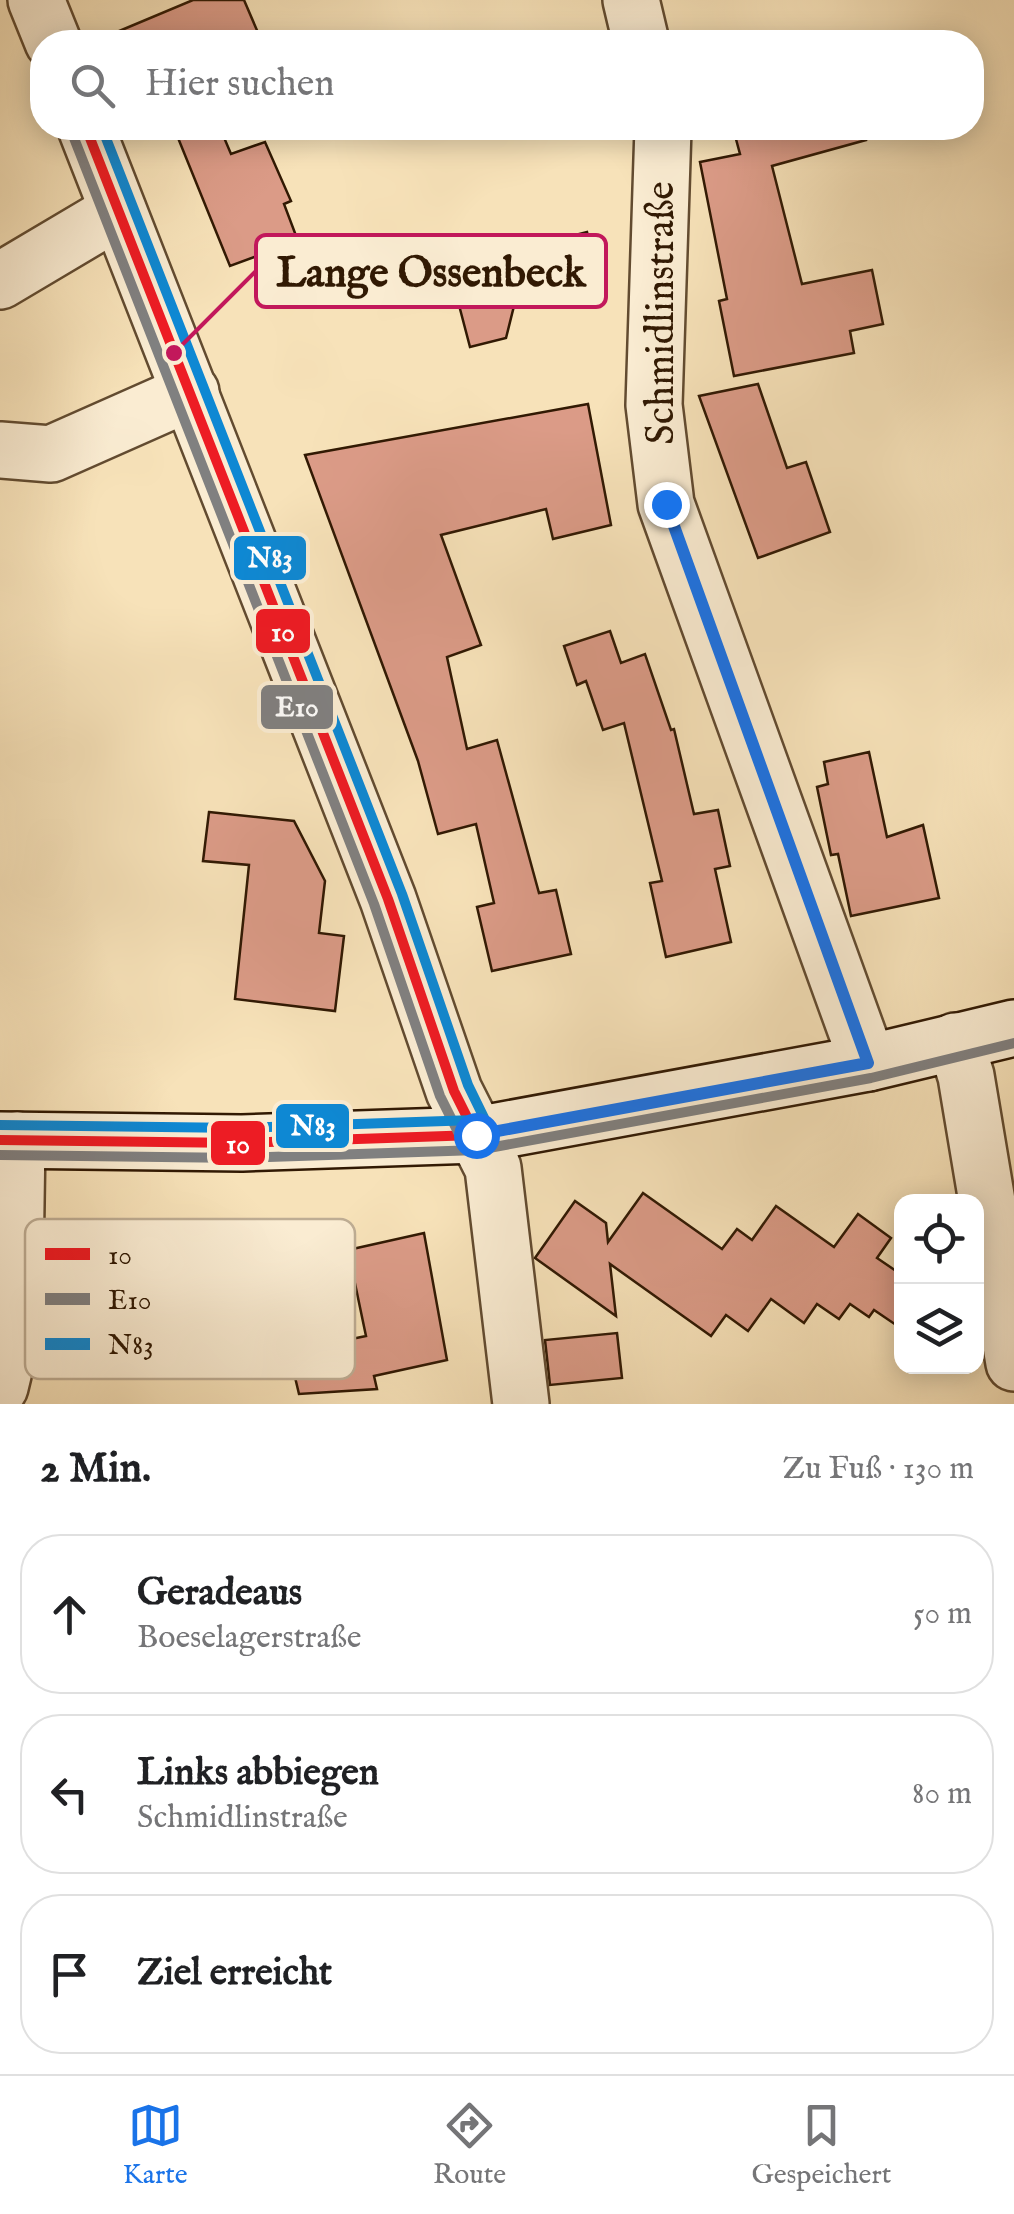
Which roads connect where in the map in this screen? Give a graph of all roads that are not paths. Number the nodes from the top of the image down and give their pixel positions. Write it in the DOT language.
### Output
graph roads {
  1 [pos="36,0"];
  2 [pos="631,0"];
  3 [pos="48,30"];
  4 [pos="639,30"];
  5 [pos="91,140"];
  6 [pos="663,140"];
  7 [pos="118,211"];
  8 [pos="0,281"];
  9 [pos="191,392"];
  10 [pos="0,450"];
  11 [pos="1014,1028"];
  12 [pos="955,1041"];
  13 [pos="868,1063"];
  14 [pos="476,1135"];
  15 [pos="8,1140"];
  16 [pos="1014,1363"];
  17 [pos="0,1387"];
  18 [pos="522,1404"];
  1 -- 3 [label="street"];
  2 -- 4 [label="street"];
  5 -- 7 [label="street"];
  6 -- 13 [label="street, Schmidlinstraße"];
  7 -- 8 [label="street"];
  7 -- 9 [label="street"];
  9 -- 10 [label="street"];
  9 -- 14 [label="street"];
  11 -- 12 [label="street"];
  12 -- 13 [label="street"];
  12 -- 16 [label="street"];
  13 -- 14 [label="street"];
  14 -- 15 [label="street"];
  14 -- 18 [label="street"];
  15 -- 17 [label="street"];
}
